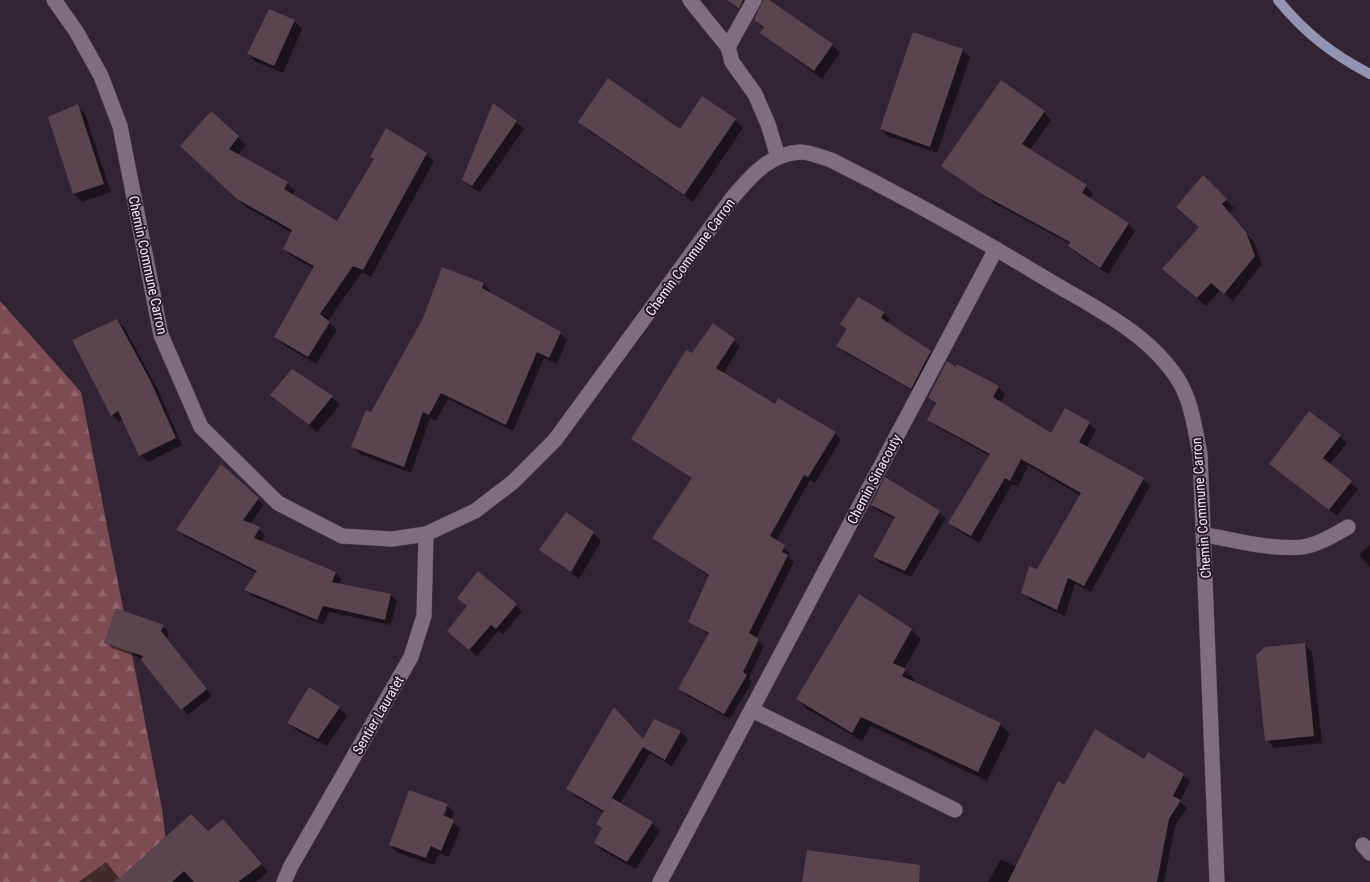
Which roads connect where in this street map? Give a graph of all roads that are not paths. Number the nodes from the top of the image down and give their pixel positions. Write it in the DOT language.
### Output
graph roads {
  1 [pos="54,0"];
  2 [pos="690,0"];
  3 [pos="754,0"];
  4 [pos="728,47"];
  5 [pos="778,157"];
  6 [pos="996,249"];
  7 [pos="1348,527"];
  8 [pos="426,534"];
  9 [pos="1205,535"];
  10 [pos="752,710"];
  11 [pos="955,810"];
  12 [pos="284,882"];
  13 [pos="660,882"];
  14 [pos="1217,882"];
  1 -- 8 [label="street, Chemin Commune Carron"];
  2 -- 4 [label="street"];
  3 -- 4 [label="street"];
  4 -- 5 [label="street"];
  5 -- 6 [label="street, Chemin Commune Carron"];
  5 -- 8 [label="street, Chemin Commune Carron"];
  6 -- 9 [label="street, Chemin Commune Carron"];
  6 -- 10 [label="street, Chemin Sinacouty"];
  7 -- 9 [label="street"];
  8 -- 12 [label="street, Sentier Lauratet"];
  9 -- 14 [label="street, Chemin Commune Carron"];
  10 -- 11 [label="street"];
  10 -- 13 [label="street, Chemin Sinacouty"];
}
